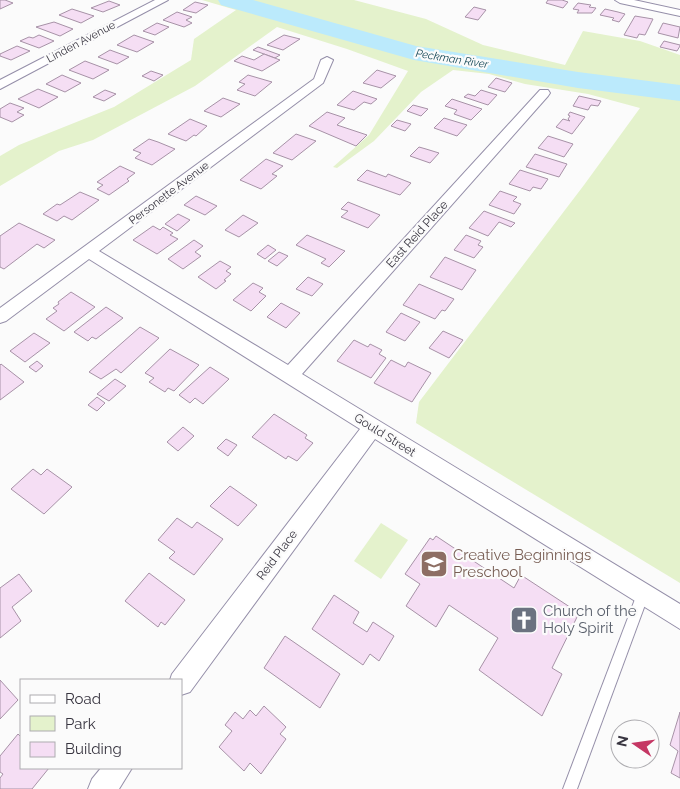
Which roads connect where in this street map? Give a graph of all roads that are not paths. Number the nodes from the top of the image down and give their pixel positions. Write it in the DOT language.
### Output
graph roads {
  1 [pos="163,0"];
  2 [pos="620,0"];
  3 [pos="680,13"];
  4 [pos="327,60"];
  5 [pos="0,85"];
  6 [pos="544,93"];
  7 [pos="89,252"];
  8 [pos="0,317"];
  9 [pos="290,375"];
  10 [pos="372,427"];
  11 [pos="643,594"];
  12 [pos="680,617"];
  13 [pos="182,682"];
  14 [pos="117,769"];
  15 [pos="102,789"];
  16 [pos="570,789"];
  1 -- 5 [label="street, Linden Avenue"];
  2 -- 3 [label="street"];
  4 -- 7 [label="street, Personette Avenue"];
  6 -- 9 [label="street, East Reid Place"];
  7 -- 8 [label="street, Personette Avenue"];
  7 -- 9 [label="street, Gould Street"];
  9 -- 10 [label="street, Gould Street"];
  10 -- 11 [label="street, Gould Street"];
  10 -- 13 [label="street, Reid Place"];
  11 -- 12 [label="street, Gould Street"];
  11 -- 16 [label="lane"];
  14 -- 15 [label="street"];
}
